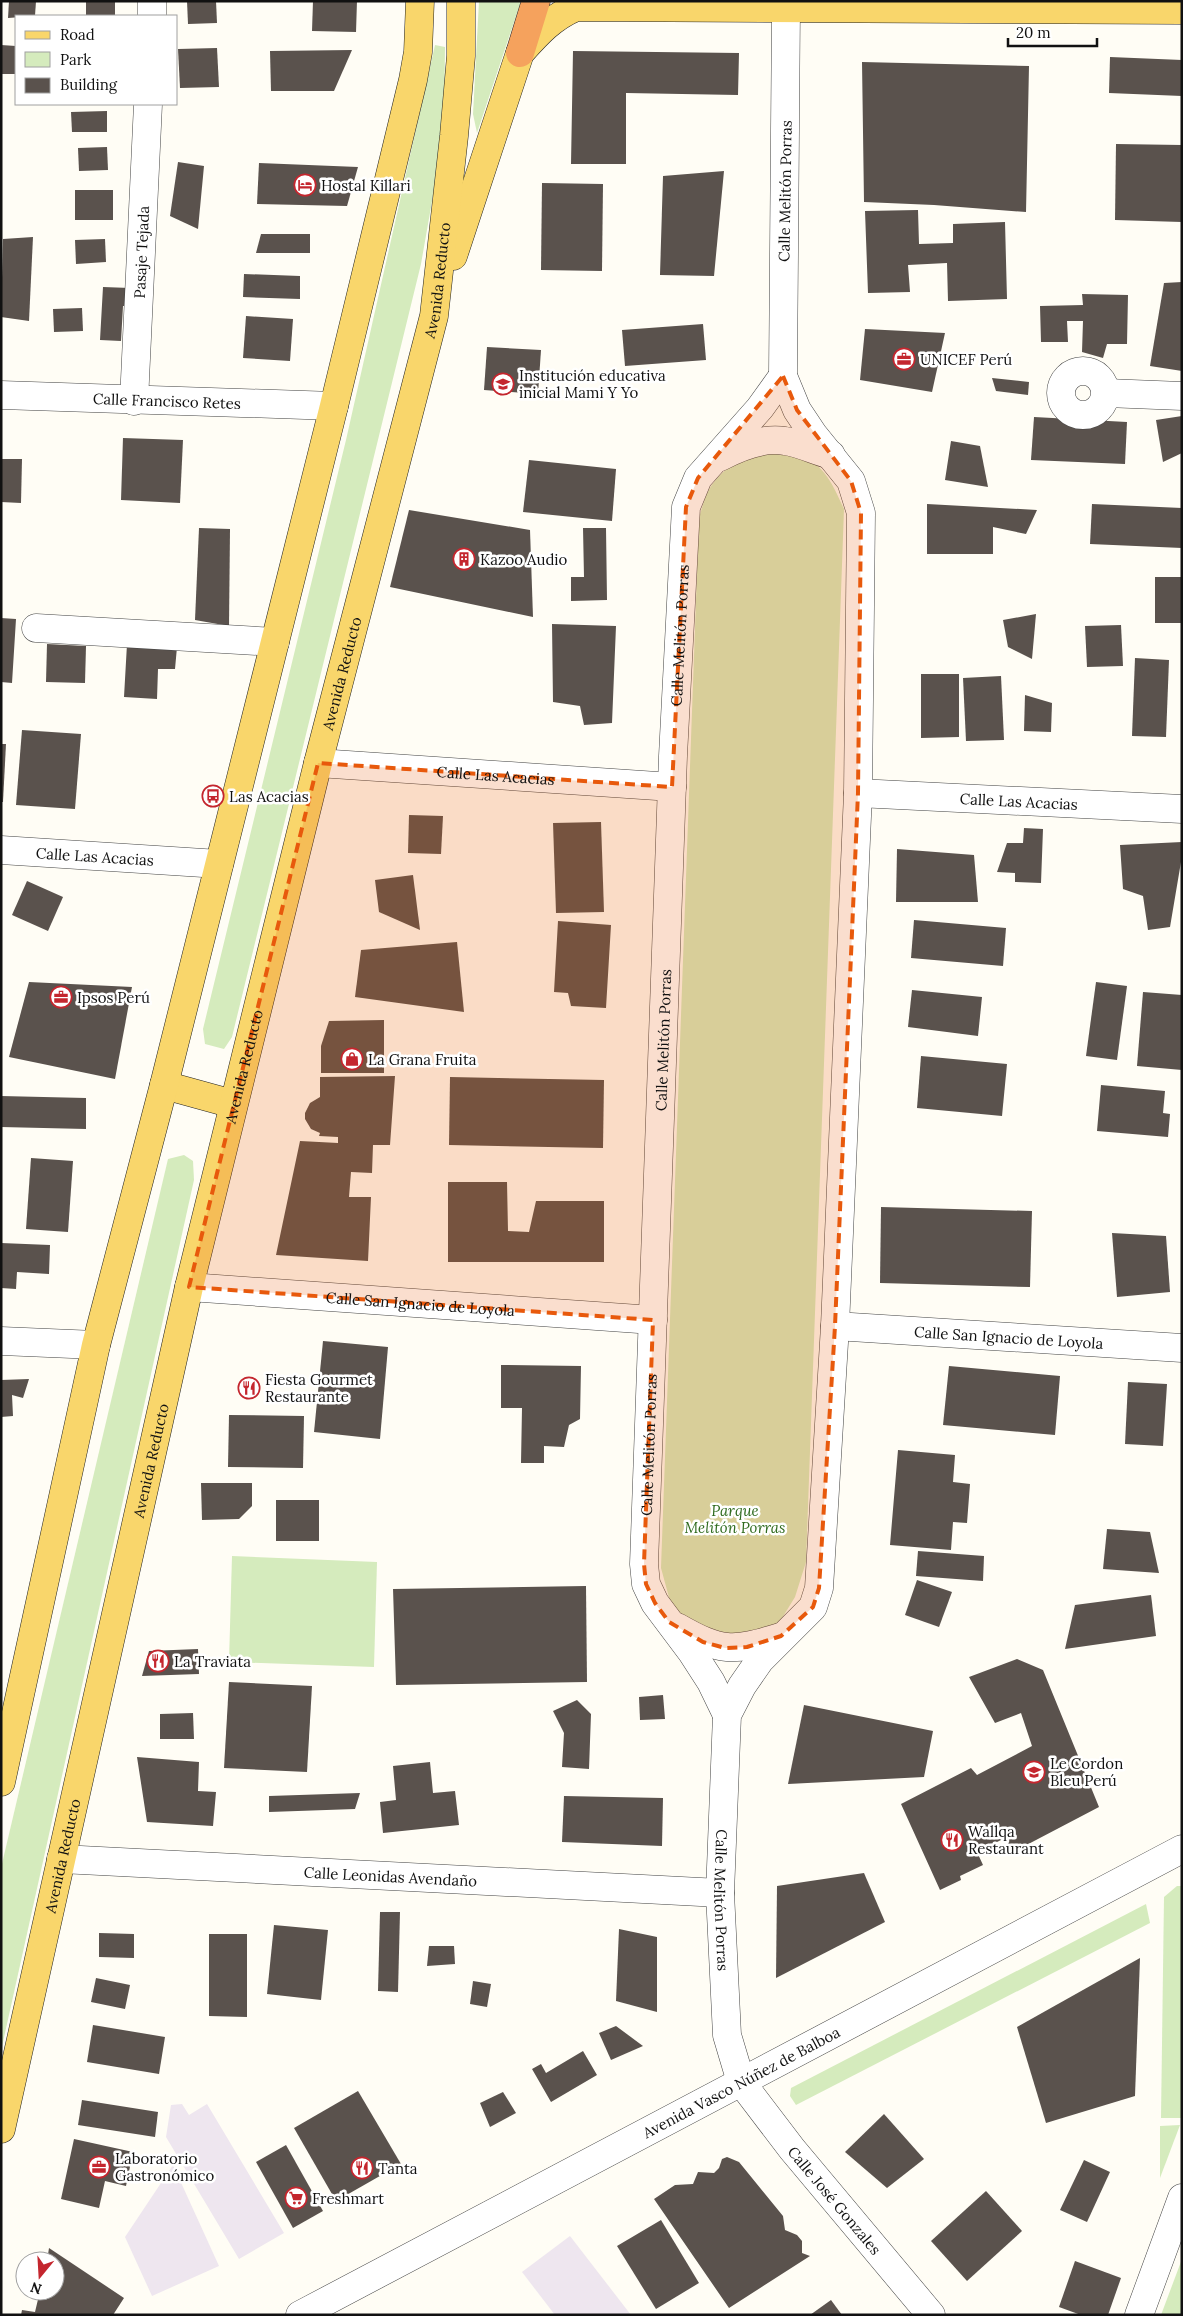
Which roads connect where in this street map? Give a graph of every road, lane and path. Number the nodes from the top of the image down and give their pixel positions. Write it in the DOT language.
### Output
graph roads {
  1 [pos="152,1"];
  2 [pos="420,1"];
  3 [pos="461,1"];
  4 [pos="536,1"];
  5 [pos="1095,6"];
  6 [pos="786,7"];
  7 [pos="1182,10"];
  8 [pos="152,15"];
  9 [pos="520,53"];
  10 [pos="148,105"];
  11 [pos="434,316"];
  12 [pos="783,376"];
  13 [pos="1106,393"];
  14 [pos="1,395"];
  15 [pos="1182,396"];
  16 [pos="134,401"];
  17 [pos="334,406"];
  18 [pos="831,455"];
  19 [pos="711,462"];
  20 [pos="36,628"];
  21 [pos="275,642"];
  22 [pos="318,763"];
  23 [pos="672,787"];
  24 [pos="858,793"];
  25 [pos="1182,809"];
  26 [pos="1,850"];
  27 [pos="219,864"];
  28 [pos="164,1085"];
  29 [pos="233,1104"];
  30 [pos="189,1287"];
  31 [pos="653,1320"];
  32 [pos="835,1326"];
  33 [pos="1,1341"];
  34 [pos="96,1345"];
  35 [pos="1182,1348"];
  36 [pos="669,1622"];
  37 [pos="781,1636"];
  38 [pos="727,1715"];
  39 [pos="1,1782"];
  40 [pos="1182,1849"];
  41 [pos="61,1859"];
  42 [pos="720,1893"];
  43 [pos="741,2082"];
  44 [pos="1,2128"];
  45 [pos="1182,2198"];
  46 [pos="300,2315"];
  47 [pos="931,2315"];
  48 [pos="1139,2315"];
  1 -- 8 [label="street"];
  2 -- 17 [label="main road"];
  3 -- 11 [label="main road, Avenida Reducto"];
  4 -- 9 [label="highway"];
  5 -- 6 [label="main road"];
  5 -- 7 [label="main road"];
  6 -- 9 [label="main road"];
  6 -- 12 [label="street, Calle Melitón Porras"];
  9 -- 11 [label="main road"];
  10 -- 16 [label="street, Pasaje Tejada"];
  11 -- 22 [label="main road, Avenida Reducto"];
  12 -- 18 [label="street, Calle Melitón Porras"];
  12 -- 19 [label="street, Calle Melitón Porras"];
  13 -- 15 [label="street"];
  14 -- 16 [label="street, Calle Francisco Retes"];
  16 -- 17 [label="street, Calle Francisco Retes"];
  17 -- 21 [label="main road"];
  18 -- 19 [label="street"];
  18 -- 24 [label="street, Calle Melitón Porras"];
  19 -- 23 [label="street, Calle Melitón Porras"];
  20 -- 21 [label="street"];
  21 -- 27 [label="main road"];
  22 -- 23 [label="street, Calle Las Acacias"];
  22 -- 29 [label="main road, Avenida Reducto"];
  23 -- 31 [label="street, Calle Melitón Porras"];
  24 -- 25 [label="street, Calle Las Acacias"];
  24 -- 32 [label="street, Calle Melitón Porras"];
  26 -- 27 [label="street, Calle Las Acacias"];
  27 -- 28 [label="main road"];
  28 -- 29 [label="main road"];
  28 -- 34 [label="main road"];
  29 -- 30 [label="main road, Avenida Reducto"];
  30 -- 31 [label="street, Calle San Ignacio de Loyola"];
  30 -- 41 [label="main road, Avenida Reducto"];
  31 -- 36 [label="street, Calle Melitón Porras"];
  32 -- 35 [label="street, Calle San Ignacio de Loyola"];
  32 -- 37 [label="street, Calle Melitón Porras"];
  33 -- 34 [label="street"];
  34 -- 39 [label="main road"];
  36 -- 37 [label="street"];
  36 -- 38 [label="street, Calle Melitón Porras"];
  37 -- 38 [label="street, Calle Melitón Porras"];
  38 -- 42 [label="street, Calle Melitón Porras"];
  40 -- 43 [label="street, Avenida Vasco Núñez de Balboa"];
  41 -- 42 [label="street, Calle Leonidas Avendaño"];
  41 -- 44 [label="main road, Avenida Reducto"];
  42 -- 43 [label="street, Calle Melitón Porras"];
  43 -- 46 [label="street, Avenida Vasco Núñez de Balboa"];
  43 -- 47 [label="street, Calle José Gonzales"];
  45 -- 48 [label="street"];
}
